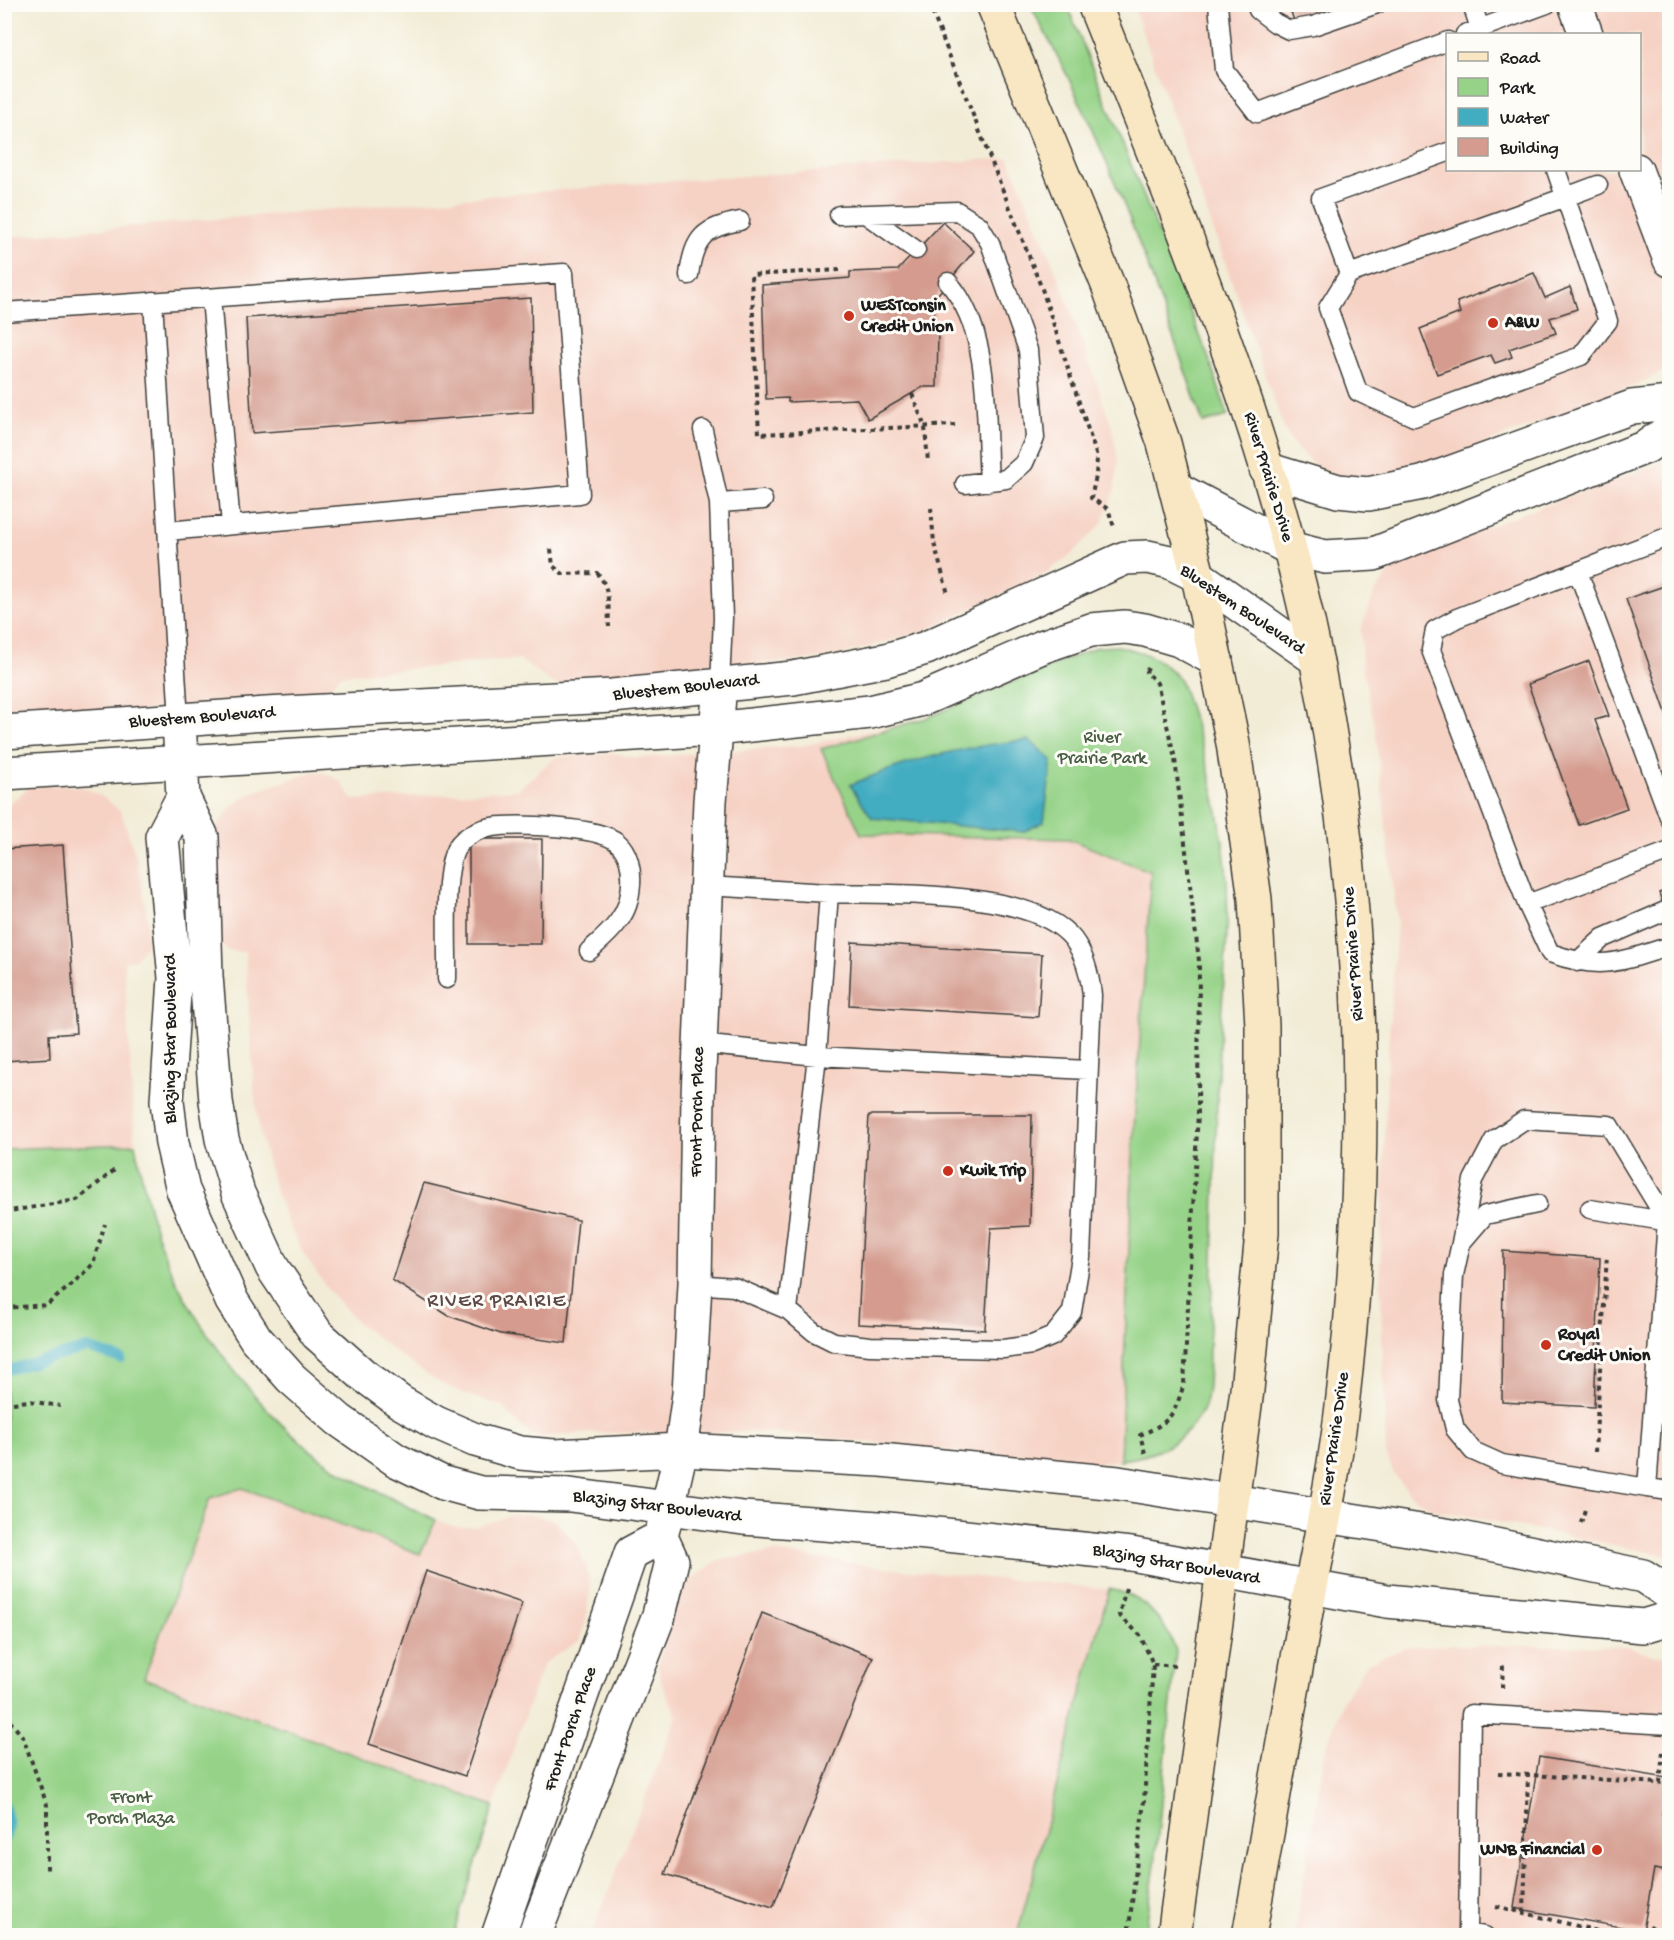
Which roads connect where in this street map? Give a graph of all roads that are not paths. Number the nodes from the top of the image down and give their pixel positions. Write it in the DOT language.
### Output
graph roads {
  1 [pos="993,4"];
  2 [pos="1094,4"];
  3 [pos="1218,4"];
  4 [pos="1256,4"];
  5 [pos="1377,4"];
  6 [pos="1472,4"];
  7 [pos="1547,4"];
  8 [pos="1575,4"];
  9 [pos="1472,32"];
  10 [pos="1586,33"];
  11 [pos="1446,42"];
  12 [pos="1446,153"];
  13 [pos="1556,171"];
  14 [pos="1636,171"];
  15 [pos="1599,185"];
  16 [pos="1566,196"];
  17 [pos="839,215"];
  18 [pos="868,216"];
  19 [pos="740,221"];
  20 [pos="916,250"];
  21 [pos="1670,260"];
  22 [pos="1349,274"];
  23 [pos="688,275"];
  24 [pos="948,282"];
  25 [pos="211,298"];
  26 [pos="153,302"];
  27 [pos="4,312"];
  28 [pos="1670,403"];
  29 [pos="703,430"];
  30 [pos="1670,430"];
  31 [pos="1266,469"];
  32 [pos="989,482"];
  33 [pos="965,484"];
  34 [pos="1177,489"];
  35 [pos="763,500"];
  36 [pos="719,503"];
  37 [pos="231,525"];
  38 [pos="167,531"];
  39 [pos="1670,539"];
  40 [pos="1289,548"];
  41 [pos="1578,572"];
  42 [pos="1198,576"];
  43 [pos="1316,659"];
  44 [pos="1216,660"];
  45 [pos="720,685"];
  46 [pos="179,720"];
  47 [pos="715,729"];
  48 [pos="4,732"];
  49 [pos="181,762"];
  50 [pos="4,773"];
  51 [pos="183,797"];
  52 [pos="1670,819"];
  53 [pos="1670,851"];
  54 [pos="706,886"];
  55 [pos="829,893"];
  56 [pos="1527,904"];
  57 [pos="1670,909"];
  58 [pos="1670,946"];
  59 [pos="589,951"];
  60 [pos="1577,962"];
  61 [pos="447,979"];
  62 [pos="699,1044"];
  63 [pos="817,1056"];
  64 [pos="1088,1070"];
  65 [pos="1538,1204"];
  66 [pos="1590,1209"];
  67 [pos="1668,1221"];
  68 [pos="1461,1243"];
  69 [pos="695,1284"];
  70 [pos="788,1310"];
  71 [pos="681,1450"];
  72 [pos="1647,1488"];
  73 [pos="1670,1491"];
  74 [pos="1232,1501"];
  75 [pos="1324,1515"];
  76 [pos="664,1523"];
  77 [pos="1221,1572"];
  78 [pos="1311,1589"];
  79 [pos="1670,1594"];
  80 [pos="1670,1618"];
  81 [pos="1667,1725"];
  82 [pos="498,1935"];
  83 [pos="534,1935"];
  84 [pos="1174,1935"];
  85 [pos="1249,1935"];
  86 [pos="1485,1935"];
  1 -- 34 [label="main road"];
  2 -- 31 [label="main road, River Prairie Drive"];
  3 -- 11 [label="lane"];
  4 -- 5 [label="lane"];
  6 -- 9 [label="lane"];
  7 -- 9 [label="lane"];
  8 -- 10 [label="street"];
  12 -- 22 [label="lane"];
  13 -- 16 [label="lane"];
  14 -- 21 [label="street"];
  15 -- 16 [label="lane"];
  16 -- 22 [label="lane"];
  16 -- 22 [label="lane"];
  17 -- 18 [label="lane"];
  18 -- 20 [label="lane"];
  18 -- 32 [label="lane"];
  19 -- 23 [label="lane"];
  24 -- 32 [label="lane"];
  25 -- 26 [label="lane"];
  25 -- 37 [label="lane"];
  25 -- 37 [label="lane"];
  26 -- 27 [label="lane"];
  26 -- 38 [label="lane"];
  28 -- 31 [label="street"];
  29 -- 36 [label="lane"];
  30 -- 40 [label="street"];
  31 -- 40 [label="main road, River Prairie Drive"];
  32 -- 33 [label="lane"];
  34 -- 40 [label="street"];
  34 -- 42 [label="main road"];
  35 -- 36 [label="lane"];
  36 -- 45 [label="lane"];
  37 -- 38 [label="lane"];
  38 -- 46 [label="lane"];
  39 -- 41 [label="lane"];
  40 -- 43 [label="main road, River Prairie Drive"];
  41 -- 52 [label="lane"];
  41 -- 56 [label="lane"];
  42 -- 43 [label="street, Bluestem Boulevard"];
  42 -- 44 [label="main road"];
  42 -- 45 [label="street, Bluestem Boulevard"];
  43 -- 75 [label="main road, River Prairie Drive"];
  44 -- 47 [label="street"];
  44 -- 74 [label="main road"];
  45 -- 46 [label="street, Bluestem Boulevard"];
  45 -- 47 [label="street, Front Porch Place"];
  46 -- 48 [label="street, Bluestem Boulevard"];
  46 -- 49 [label="street, Blazing Star Boulevard"];
  47 -- 49 [label="street"];
  47 -- 54 [label="street, Front Porch Place"];
  49 -- 50 [label="street"];
  49 -- 51 [label="street, Blazing Star Boulevard"];
  51 -- 71 [label="street, Blazing Star Boulevard"];
  51 -- 76 [label="street, Blazing Star Boulevard"];
  53 -- 56 [label="lane"];
  54 -- 55 [label="lane"];
  54 -- 62 [label="street, Front Porch Place"];
  55 -- 63 [label="lane"];
  55 -- 64 [label="lane"];
  56 -- 60 [label="lane"];
  57 -- 60 [label="lane"];
  58 -- 60 [label="lane"];
  59 -- 61 [label="lane"];
  62 -- 63 [label="lane"];
  62 -- 69 [label="street, Front Porch Place"];
  63 -- 64 [label="lane"];
  63 -- 70 [label="lane"];
  64 -- 70 [label="lane"];
  65 -- 68 [label="lane"];
  66 -- 67 [label="lane"];
  67 -- 68 [label="lane"];
  67 -- 72 [label="lane"];
  68 -- 72 [label="lane"];
  69 -- 70 [label="lane"];
  69 -- 71 [label="street, Front Porch Place"];
  71 -- 74 [label="street, Blazing Star Boulevard"];
  71 -- 76 [label="street, Front Porch Place"];
  72 -- 73 [label="lane"];
  74 -- 75 [label="street, Blazing Star Boulevard"];
  74 -- 77 [label="main road"];
  75 -- 78 [label="main road, River Prairie Drive"];
  75 -- 79 [label="street, Blazing Star Boulevard"];
  76 -- 77 [label="street, Blazing Star Boulevard"];
  76 -- 82 [label="street, Front Porch Place"];
  76 -- 83 [label="street"];
  77 -- 78 [label="street, Blazing Star Boulevard"];
  77 -- 84 [label="main road"];
  78 -- 80 [label="street, Blazing Star Boulevard"];
  78 -- 85 [label="main road, River Prairie Drive"];
  81 -- 86 [label="lane"];
}
